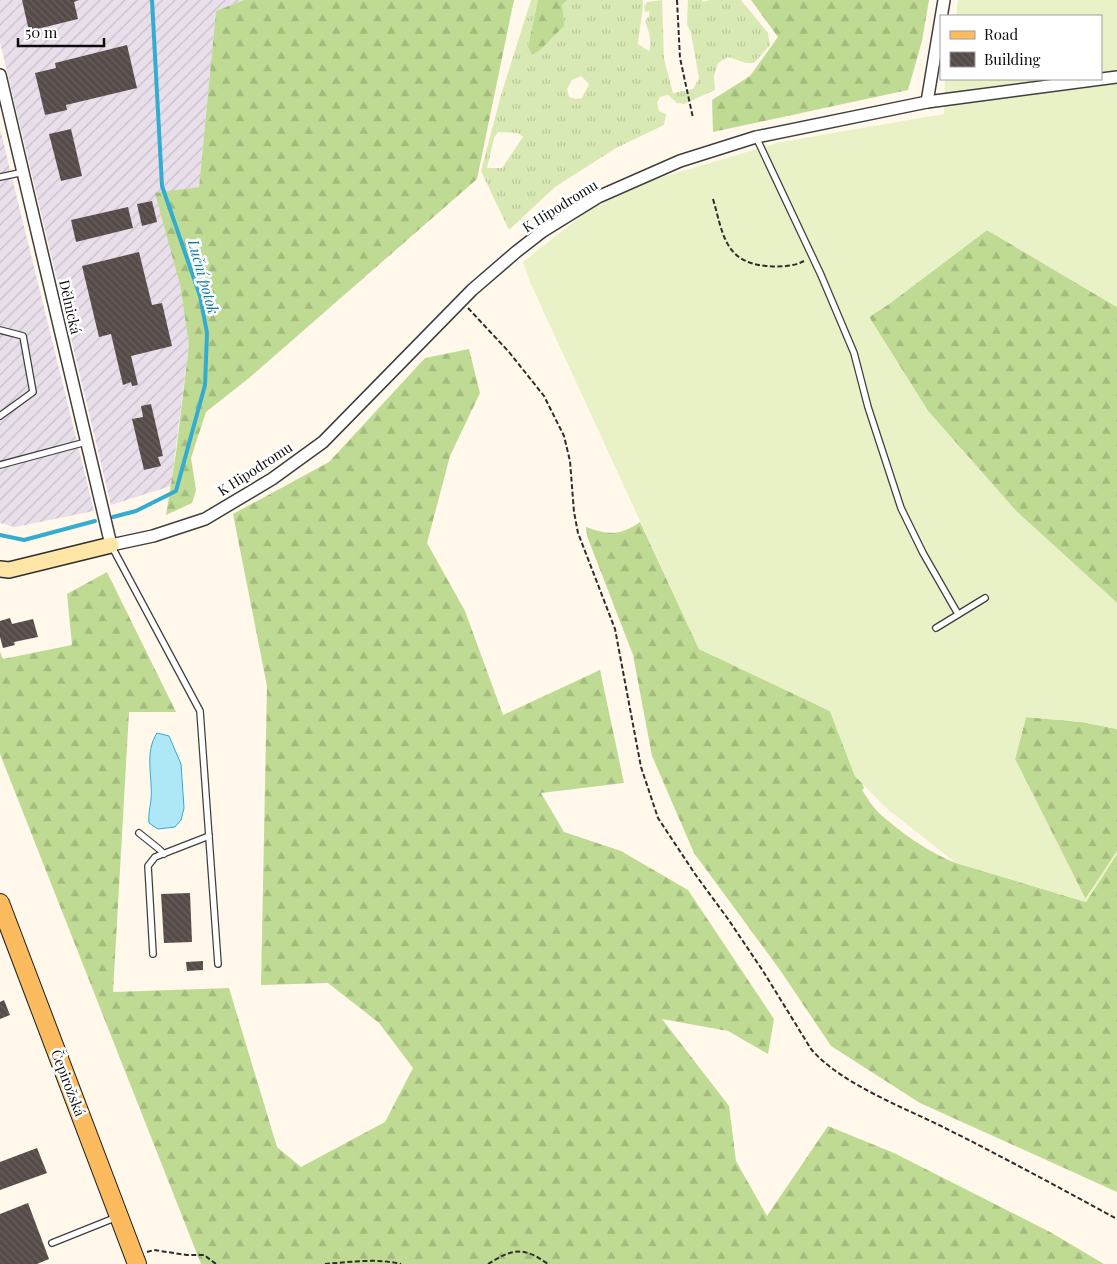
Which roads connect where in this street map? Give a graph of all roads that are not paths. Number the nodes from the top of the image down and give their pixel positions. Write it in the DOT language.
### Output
graph roads {
  1 [pos="944,0"];
  2 [pos="942,15"];
  3 [pos="940,24"];
  4 [pos="0,75"];
  5 [pos="1117,77"];
  6 [pos="1102,79"];
  7 [pos="1094,80"];
  8 [pos="927,102"];
  9 [pos="756,138"];
  10 [pos="24,172"];
  11 [pos="0,177"];
  12 [pos="0,330"];
  13 [pos="0,416"];
  14 [pos="86,442"];
  15 [pos="0,465"];
  16 [pos="111,545"];
  17 [pos="0,569"];
  18 [pos="985,598"];
  19 [pos="958,614"];
  20 [pos="936,628"];
  21 [pos="139,833"];
  22 [pos="209,836"];
  23 [pos="164,854"];
  24 [pos="0,902"];
  25 [pos="153,954"];
  26 [pos="218,964"];
  27 [pos="119,1216"];
  28 [pos="52,1243"];
  29 [pos="136,1260"];
  1 -- 2 [label="street"];
  3 -- 8 [label="street"];
  4 -- 10 [label="street, Dělnická"];
  5 -- 6 [label="street, K Hipodromu"];
  7 -- 8 [label="street, K Hipodromu"];
  8 -- 9 [label="street, K Hipodromu"];
  9 -- 16 [label="street, K Hipodromu"];
  9 -- 19 [label="lane"];
  10 -- 11 [label="lane"];
  10 -- 14 [label="street, Dělnická"];
  12 -- 13 [label="lane"];
  14 -- 15 [label="lane"];
  14 -- 16 [label="street, Dělnická"];
  16 -- 17 [label="street"];
  16 -- 22 [label="lane"];
  18 -- 19 [label="lane"];
  19 -- 20 [label="lane"];
  21 -- 23 [label="lane"];
  22 -- 23 [label="lane"];
  22 -- 26 [label="lane"];
  23 -- 25 [label="lane"];
  24 -- 27 [label="main road, Čepirožská"];
  27 -- 28 [label="lane"];
  27 -- 29 [label="main road, Čepirožská"];
}
